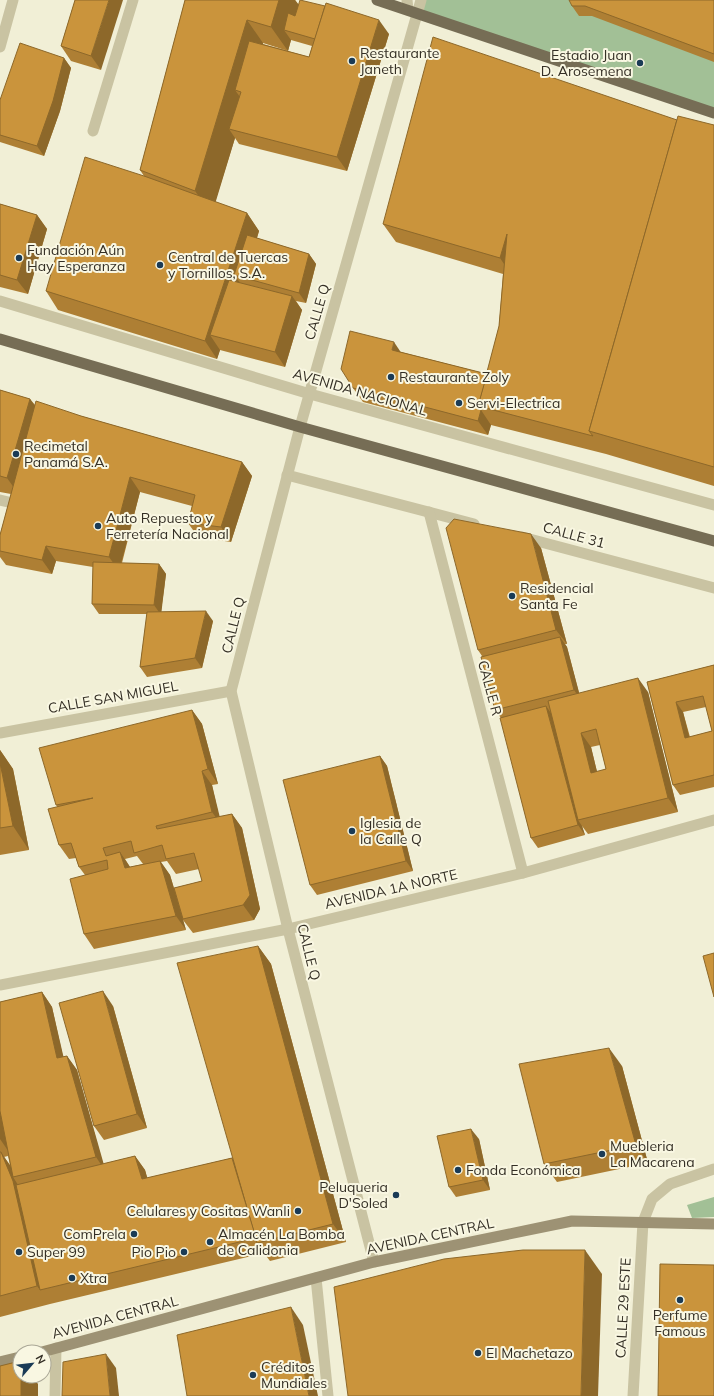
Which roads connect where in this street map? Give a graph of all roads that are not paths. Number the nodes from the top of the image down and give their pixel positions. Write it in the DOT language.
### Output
graph roads {
  1 [pos="13,0"];
  2 [pos="133,0"];
  3 [pos="377,0"];
  4 [pos="422,0"];
  5 [pos="411,8"];
  6 [pos="0,47"];
  7 [pos="714,113"];
  8 [pos="93,131"];
  9 [pos="0,301"];
  10 [pos="0,339"];
  11 [pos="310,394"];
  12 [pos="300,427"];
  13 [pos="287,475"];
  14 [pos="0,500"];
  15 [pos="16,504"];
  16 [pos="714,505"];
  17 [pos="429,512"];
  18 [pos="483,526"];
  19 [pos="514,534"];
  20 [pos="714,541"];
  21 [pos="714,588"];
  22 [pos="231,691"];
  23 [pos="0,733"];
  24 [pos="714,820"];
  25 [pos="523,872"];
  26 [pos="288,928"];
  27 [pos="0,985"];
  28 [pos="714,1170"];
  29 [pos="643,1222"];
  30 [pos="714,1224"];
  31 [pos="374,1262"];
  32 [pos="316,1278"];
  33 [pos="56,1348"];
  34 [pos="52,1349"];
  35 [pos="12,1359"];
  36 [pos="0,1362"];
  37 [pos="55,1396"];
  38 [pos="328,1396"];
  39 [pos="633,1396"];
  1 -- 6 [label="street"];
  2 -- 8 [label="street"];
  3 -- 5 [label="main road"];
  4 -- 5 [label="street, CALLE Q"];
  5 -- 7 [label="main road"];
  5 -- 11 [label="street, CALLE Q"];
  9 -- 11 [label="street, AVENIDA NACIONAL"];
  10 -- 12 [label="main road"];
  11 -- 12 [label="street, CALLE Q"];
  11 -- 16 [label="street, AVENIDA NACIONAL"];
  12 -- 13 [label="street, CALLE Q"];
  12 -- 20 [label="main road"];
  13 -- 17 [label="street"];
  13 -- 22 [label="street, CALLE Q"];
  14 -- 15 [label="street"];
  17 -- 18 [label="street"];
  17 -- 25 [label="street, CALLE R"];
  19 -- 21 [label="street, CALLE 31"];
  22 -- 23 [label="street, CALLE SAN MIGUEL"];
  22 -- 26 [label="street, CALLE Q"];
  24 -- 25 [label="street, AVENIDA 1A NORTE"];
  25 -- 26 [label="street, AVENIDA 1A NORTE"];
  26 -- 27 [label="street, AVENIDA 1A NORTE"];
  26 -- 31 [label="street, CALLE Q"];
  28 -- 29 [label="street, CALLE 29 ESTE"];
  29 -- 30 [label="main road, AVENIDA CENTRAL"];
  29 -- 31 [label="main road, AVENIDA CENTRAL"];
  29 -- 39 [label="street, CALLE 29 ESTE"];
  31 -- 32 [label="main road, AVENIDA CENTRAL"];
  32 -- 33 [label="main road, AVENIDA CENTRAL"];
  32 -- 38 [label="street"];
  33 -- 34 [label="main road, AVENIDA CENTRAL"];
  33 -- 37 [label="street"];
  35 -- 36 [label="main road"];
}
